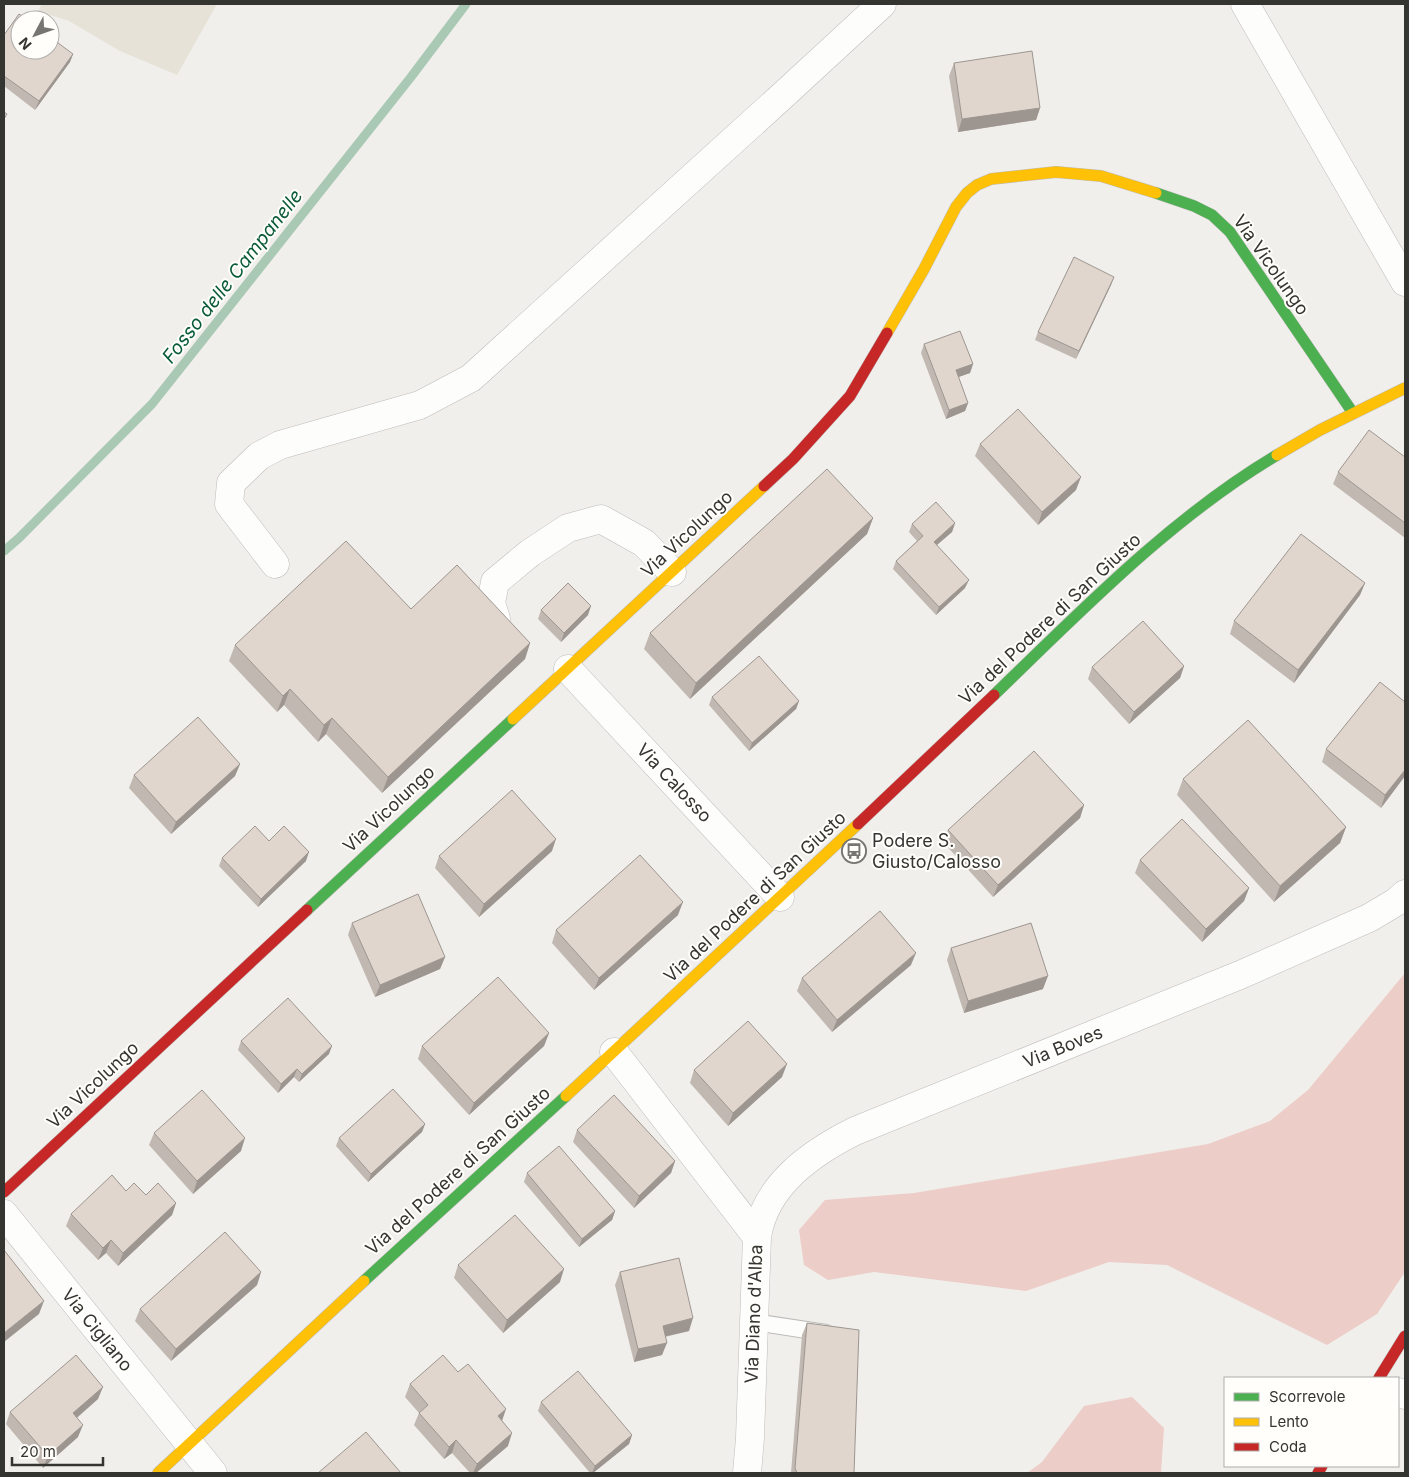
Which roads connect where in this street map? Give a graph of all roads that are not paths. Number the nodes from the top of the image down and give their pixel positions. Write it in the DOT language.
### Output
graph roads {
  1 [pos="882,4"];
  2 [pos="1245,4"];
  3 [pos="1405,282"];
  4 [pos="1405,388"];
  5 [pos="1353,413"];
  6 [pos="275,564"];
  7 [pos="672,572"];
  8 [pos="496,619"];
  9 [pos="568,669"];
  10 [pos="1405,894"];
  11 [pos="780,896"];
  12 [pos="614,1052"];
  13 [pos="4,1192"];
  14 [pos="4,1214"];
  15 [pos="757,1237"];
  16 [pos="754,1322"];
  17 [pos="837,1334"];
  18 [pos="1405,1336"];
  19 [pos="1380,1377"];
  20 [pos="189,1445"];
  21 [pos="158,1473"];
  22 [pos="213,1473"];
  23 [pos="747,1473"];
  1 -- 6 [label="street"];
  2 -- 3 [label="street"];
  4 -- 5 [label="street, Via del Podere di San Giusto"];
  5 -- 7 [label="street, Via Vicolungo"];
  5 -- 11 [label="street, Via del Podere di San Giusto"];
  7 -- 8 [label="street"];
  7 -- 9 [label="street, Via Vicolungo"];
  9 -- 11 [label="street, Via Calosso"];
  9 -- 13 [label="street, Via Vicolungo"];
  10 -- 15 [label="street, Via Boves"];
  11 -- 12 [label="street, Via del Podere di San Giusto"];
  12 -- 15 [label="street, Via Diano d'Alba"];
  12 -- 20 [label="street, Via del Podere di San Giusto"];
  14 -- 20 [label="street, Via Cigliano"];
  15 -- 16 [label="street, Via Diano d'Alba"];
  16 -- 17 [label="lane"];
  16 -- 23 [label="street, Via Diano d'Alba"];
  18 -- 19 [label="street"];
  20 -- 21 [label="street, Via del Podere di San Giusto"];
  20 -- 22 [label="street, Via Cigliano"];
}
